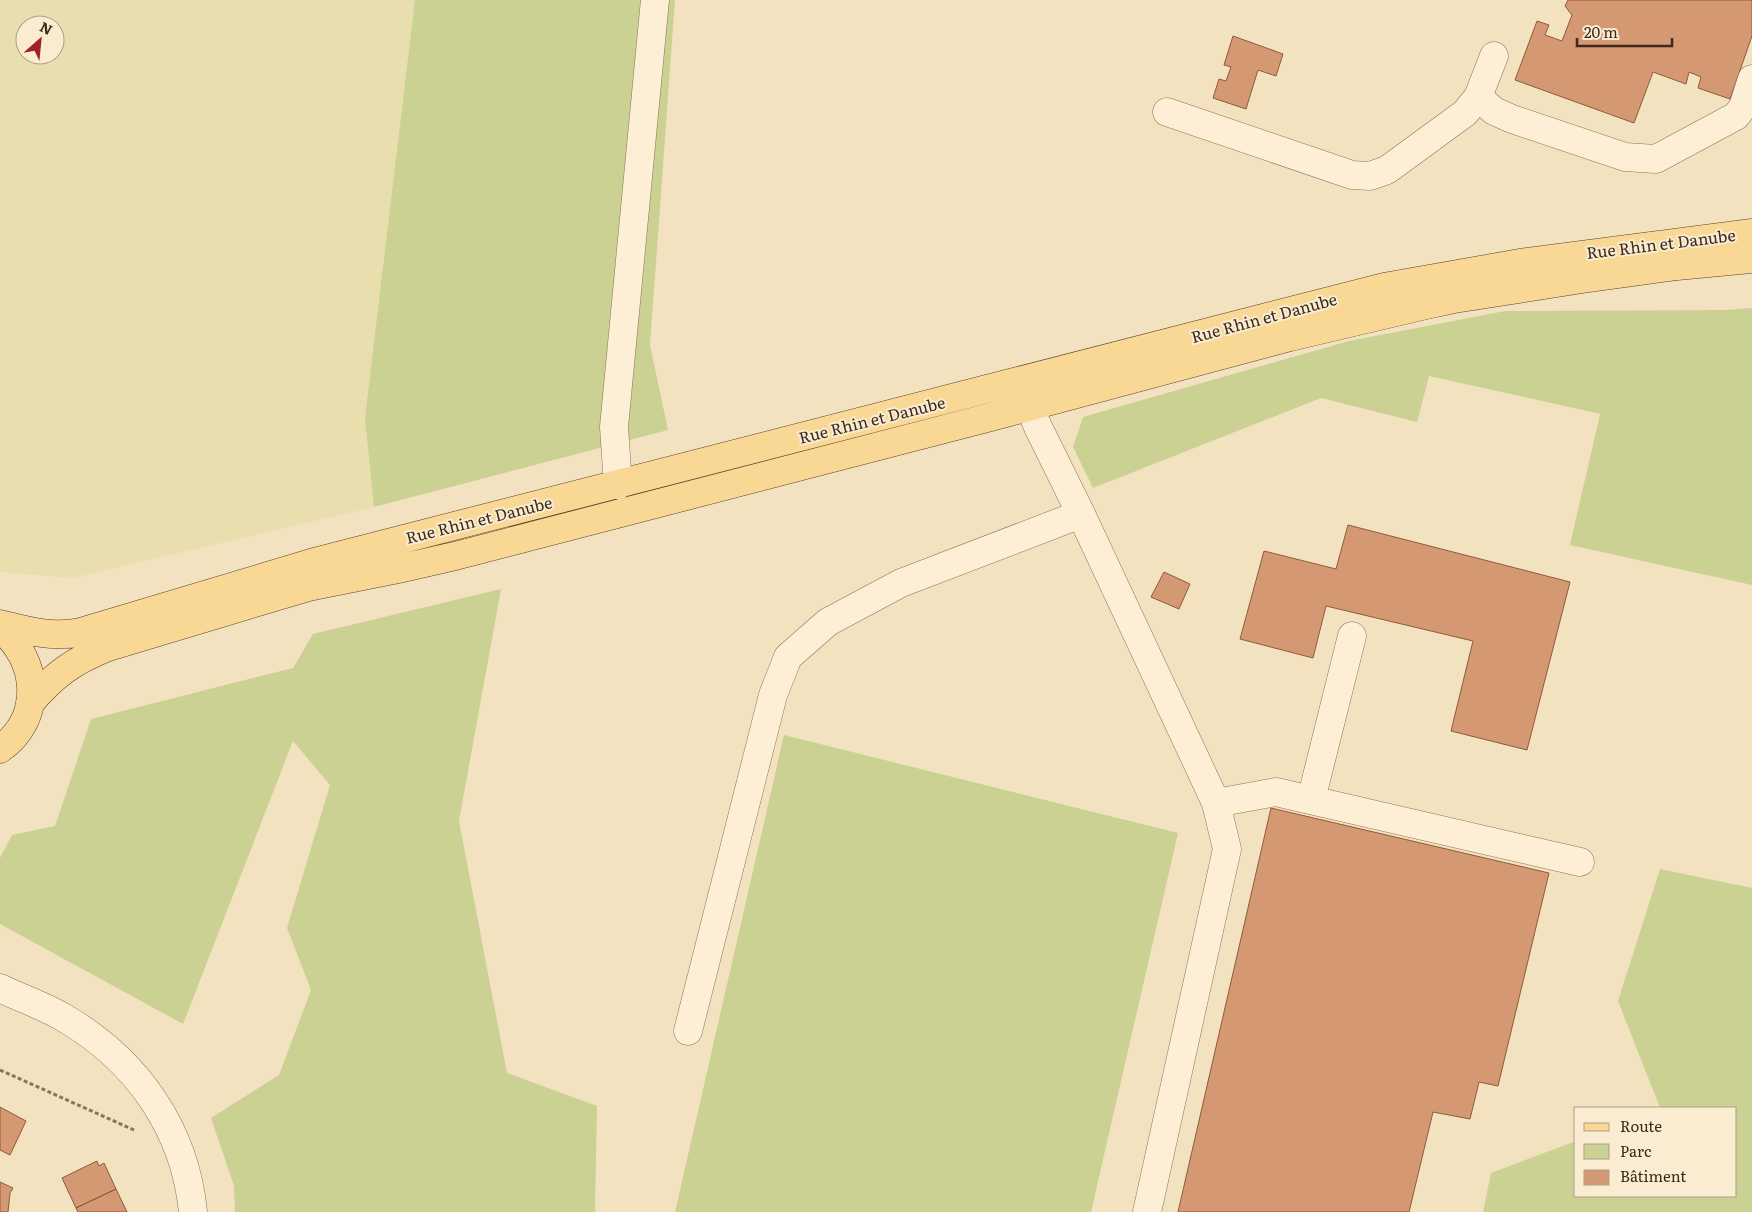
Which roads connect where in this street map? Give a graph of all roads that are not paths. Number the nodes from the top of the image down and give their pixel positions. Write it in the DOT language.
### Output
graph roads {
  1 [pos="655,0"];
  2 [pos="1494,56"];
  3 [pos="1752,79"];
  4 [pos="1478,97"];
  5 [pos="1167,112"];
  6 [pos="1752,233"];
  7 [pos="1752,259"];
  8 [pos="1718,262"];
  9 [pos="1752,268"];
  10 [pos="1019,382"];
  11 [pos="1030,407"];
  12 [pos="618,485"];
  13 [pos="1081,514"];
  14 [pos="0,624"];
  15 [pos="0,628"];
  16 [pos="1352,636"];
  17 [pos="30,703"];
  18 [pos="4,747"];
  19 [pos="1311,800"];
  20 [pos="1216,803"];
  21 [pos="1580,862"];
  22 [pos="0,988"];
  23 [pos="688,1031"];
  24 [pos="193,1212"];
  25 [pos="1147,1212"];
  1 -- 12 [label="street"];
  2 -- 4 [label="street"];
  3 -- 4 [label="street"];
  4 -- 5 [label="street"];
  6 -- 10 [label="main road, Rue Rhin et Danube"];
  7 -- 8 [label="main road, Rue Rhin et Danube"];
  8 -- 9 [label="street"];
  8 -- 11 [label="main road, Rue Rhin et Danube"];
  10 -- 11 [label="street"];
  10 -- 12 [label="main road, Rue Rhin et Danube"];
  11 -- 13 [label="street"];
  11 -- 17 [label="main road, Rue Rhin et Danube"];
  12 -- 14 [label="main road, Rue Rhin et Danube"];
  13 -- 20 [label="street"];
  13 -- 23 [label="street"];
  15 -- 17 [label="main road"];
  16 -- 19 [label="street"];
  17 -- 18 [label="main road"];
  19 -- 20 [label="street"];
  19 -- 21 [label="street"];
  20 -- 25 [label="street"];
  22 -- 24 [label="street"];
}
